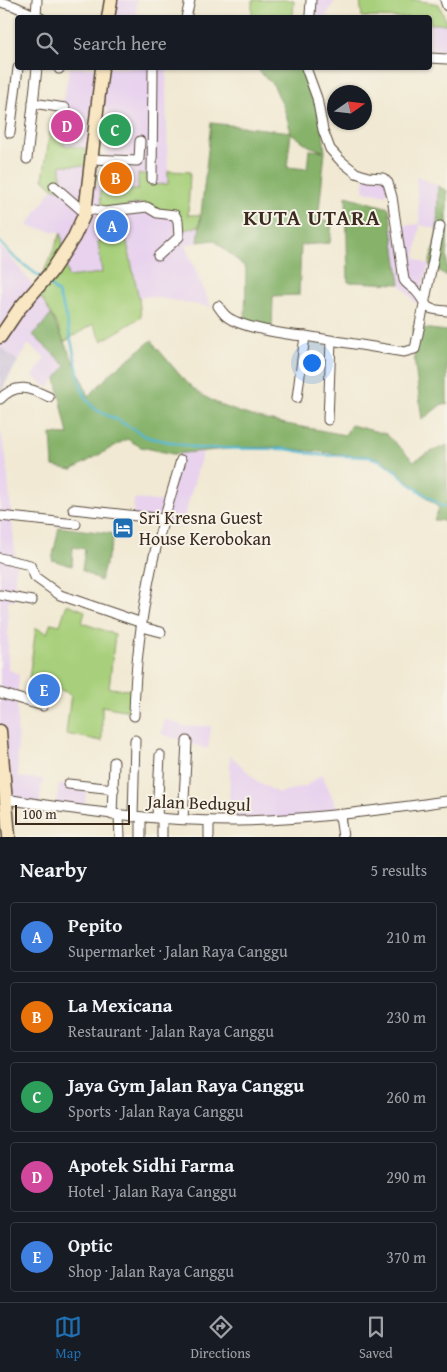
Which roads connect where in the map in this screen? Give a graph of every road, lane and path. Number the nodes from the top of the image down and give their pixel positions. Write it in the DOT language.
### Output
graph roads {
  1 [pos="37,0"];
  2 [pos="111,0"];
  3 [pos="190,0"];
  4 [pos="311,0"];
  5 [pos="445,0"];
  6 [pos="1,1"];
  7 [pos="447,6"];
  8 [pos="24,14"];
  9 [pos="39,15"];
  10 [pos="108,15"];
  11 [pos="187,15"];
  12 [pos="310,15"];
  13 [pos="432,58"];
  14 [pos="447,59"];
  15 [pos="18,70"];
  16 [pos="37,70"];
  17 [pos="102,70"];
  18 [pos="153,70"];
  19 [pos="307,70"];
  20 [pos="33,103"];
  21 [pos="66,108"];
  22 [pos="10,133"];
  23 [pos="140,141"];
  24 [pos="27,159"];
  25 [pos="91,159"];
  26 [pos="152,179"];
  27 [pos="54,186"];
  28 [pos="86,211"];
  29 [pos="440,226"];
  30 [pos="158,256"];
  31 [pos="424,304"];
  32 [pos="218,306"];
  33 [pos="447,311"];
  34 [pos="304,336"];
  35 [pos="0,337"];
  36 [pos="331,341"];
  37 [pos="49,397"];
  38 [pos="297,398"];
  39 [pos="0,399"];
  40 [pos="328,420"];
  41 [pos="181,460"];
  42 [pos="73,509"];
  43 [pos="0,516"];
  44 [pos="165,519"];
  45 [pos="76,524"];
  46 [pos="0,558"];
  47 [pos="0,595"];
  48 [pos="32,601"];
  49 [pos="142,625"];
  50 [pos="161,632"];
  51 [pos="0,694"];
  52 [pos="43,706"];
  53 [pos="134,716"];
  54 [pos="0,731"];
  55 [pos="135,740"];
  56 [pos="187,741"];
  57 [pos="160,755"];
  58 [pos="114,762"];
  59 [pos="68,784"];
  60 [pos="114,789"];
  61 [pos="6,799"];
  62 [pos="447,801"];
  63 [pos="116,816"];
  64 [pos="340,816"];
  65 [pos="137,817"];
  66 [pos="160,818"];
  67 [pos="183,819"];
  68 [pos="209,821"];
  69 [pos="8,837"];
  70 [pos="120,837"];
  71 [pos="142,837"];
  72 [pos="162,837"];
  73 [pos="209,837"];
  74 [pos="343,837"];
  1 -- 9 [label="street"];
  2 -- 10 [label="main road"];
  3 -- 11 [label="street"];
  4 -- 12 [label="street"];
  5 -- 7 [label="street"];
  6 -- 8 [label="street"];
  13 -- 14 [label="street"];
  15 -- 22 [label="street"];
  16 -- 20 [label="street"];
  17 -- 25 [label="main road"];
  18 -- 26 [label="street"];
  19 -- 31 [label="street"];
  20 -- 21 [label="street"];
  20 -- 24 [label="street"];
  23 -- 25 [label="street"];
  25 -- 28 [label="main road"];
  27 -- 28 [label="street"];
  28 -- 30 [label="street"];
  28 -- 35 [label="main road"];
  29 -- 31 [label="street"];
  31 -- 33 [label="street"];
  31 -- 36 [label="street"];
  32 -- 34 [label="street"];
  34 -- 36 [label="street"];
  34 -- 38 [label="street"];
  36 -- 40 [label="street"];
  37 -- 39 [label="street"];
  41 -- 44 [label="street"];
  42 -- 44 [label="street"];
  43 -- 45 [label="street"];
  44 -- 49 [label="street"];
  46 -- 49 [label="street"];
  47 -- 48 [label="street"];
  49 -- 50 [label="street"];
  49 -- 53 [label="street"];
  51 -- 52 [label="street"];
  54 -- 61 [label="main road"];
  55 -- 65 [label="street"];
  56 -- 67 [label="street"];
  57 -- 66 [label="street"];
  58 -- 60 [label="street"];
  59 -- 60 [label="street"];
  60 -- 63 [label="street"];
  61 -- 63 [label="street, Jalan Bedugul"];
  61 -- 69 [label="main road"];
  62 -- 64 [label="street, Jalan Bedugul"];
  63 -- 65 [label="street, Jalan Bedugul"];
  63 -- 70 [label="street"];
  64 -- 68 [label="street, Jalan Bedugul"];
  64 -- 74 [label="street"];
  65 -- 66 [label="street, Jalan Bedugul"];
  65 -- 71 [label="street"];
  66 -- 67 [label="street, Jalan Bedugul"];
  66 -- 72 [label="street"];
  67 -- 68 [label="street, Jalan Bedugul"];
  68 -- 73 [label="street"];
}
